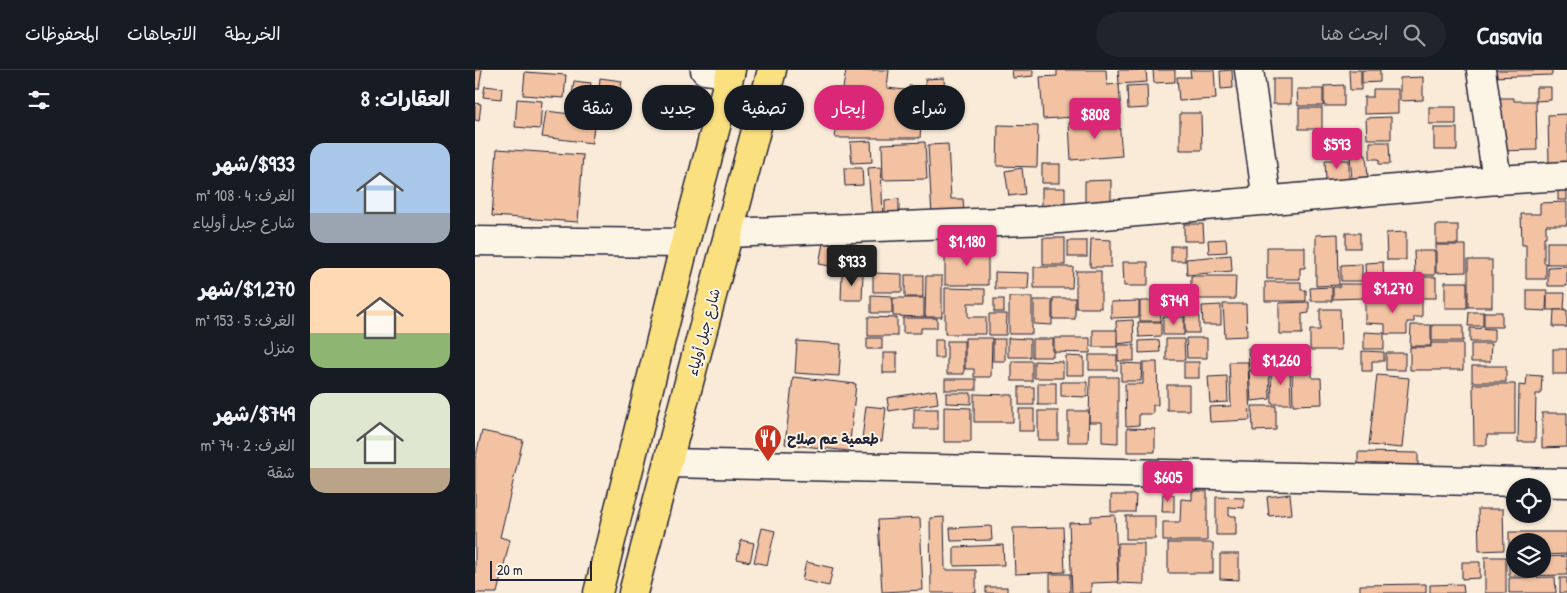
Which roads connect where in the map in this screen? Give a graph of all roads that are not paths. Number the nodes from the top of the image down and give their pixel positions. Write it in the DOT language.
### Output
graph roads {
  1 [pos="772,70"];
  2 [pos="1249,70"];
  3 [pos="1481,70"];
  4 [pos="722,71"];
  5 [pos="1567,176"];
  6 [pos="1497,180"];
  7 [pos="1267,201"];
  8 [pos="729,233"];
  9 [pos="475,241"];
  10 [pos="685,243"];
  11 [pos="668,463"];
  12 [pos="1567,483"];
  13 [pos="598,593"];
  14 [pos="633,593"];
  1 -- 8 [label="main road, شارع جبل أولياء"];
  2 -- 7 [label="street"];
  3 -- 6 [label="street"];
  4 -- 10 [label="main road"];
  5 -- 6 [label="street"];
  6 -- 7 [label="street"];
  7 -- 8 [label="street"];
  8 -- 11 [label="main road, شارع جبل أولياء"];
  9 -- 10 [label="street"];
  10 -- 13 [label="main road"];
  11 -- 12 [label="street"];
  11 -- 14 [label="main road, شارع جبل أولياء"];
}
